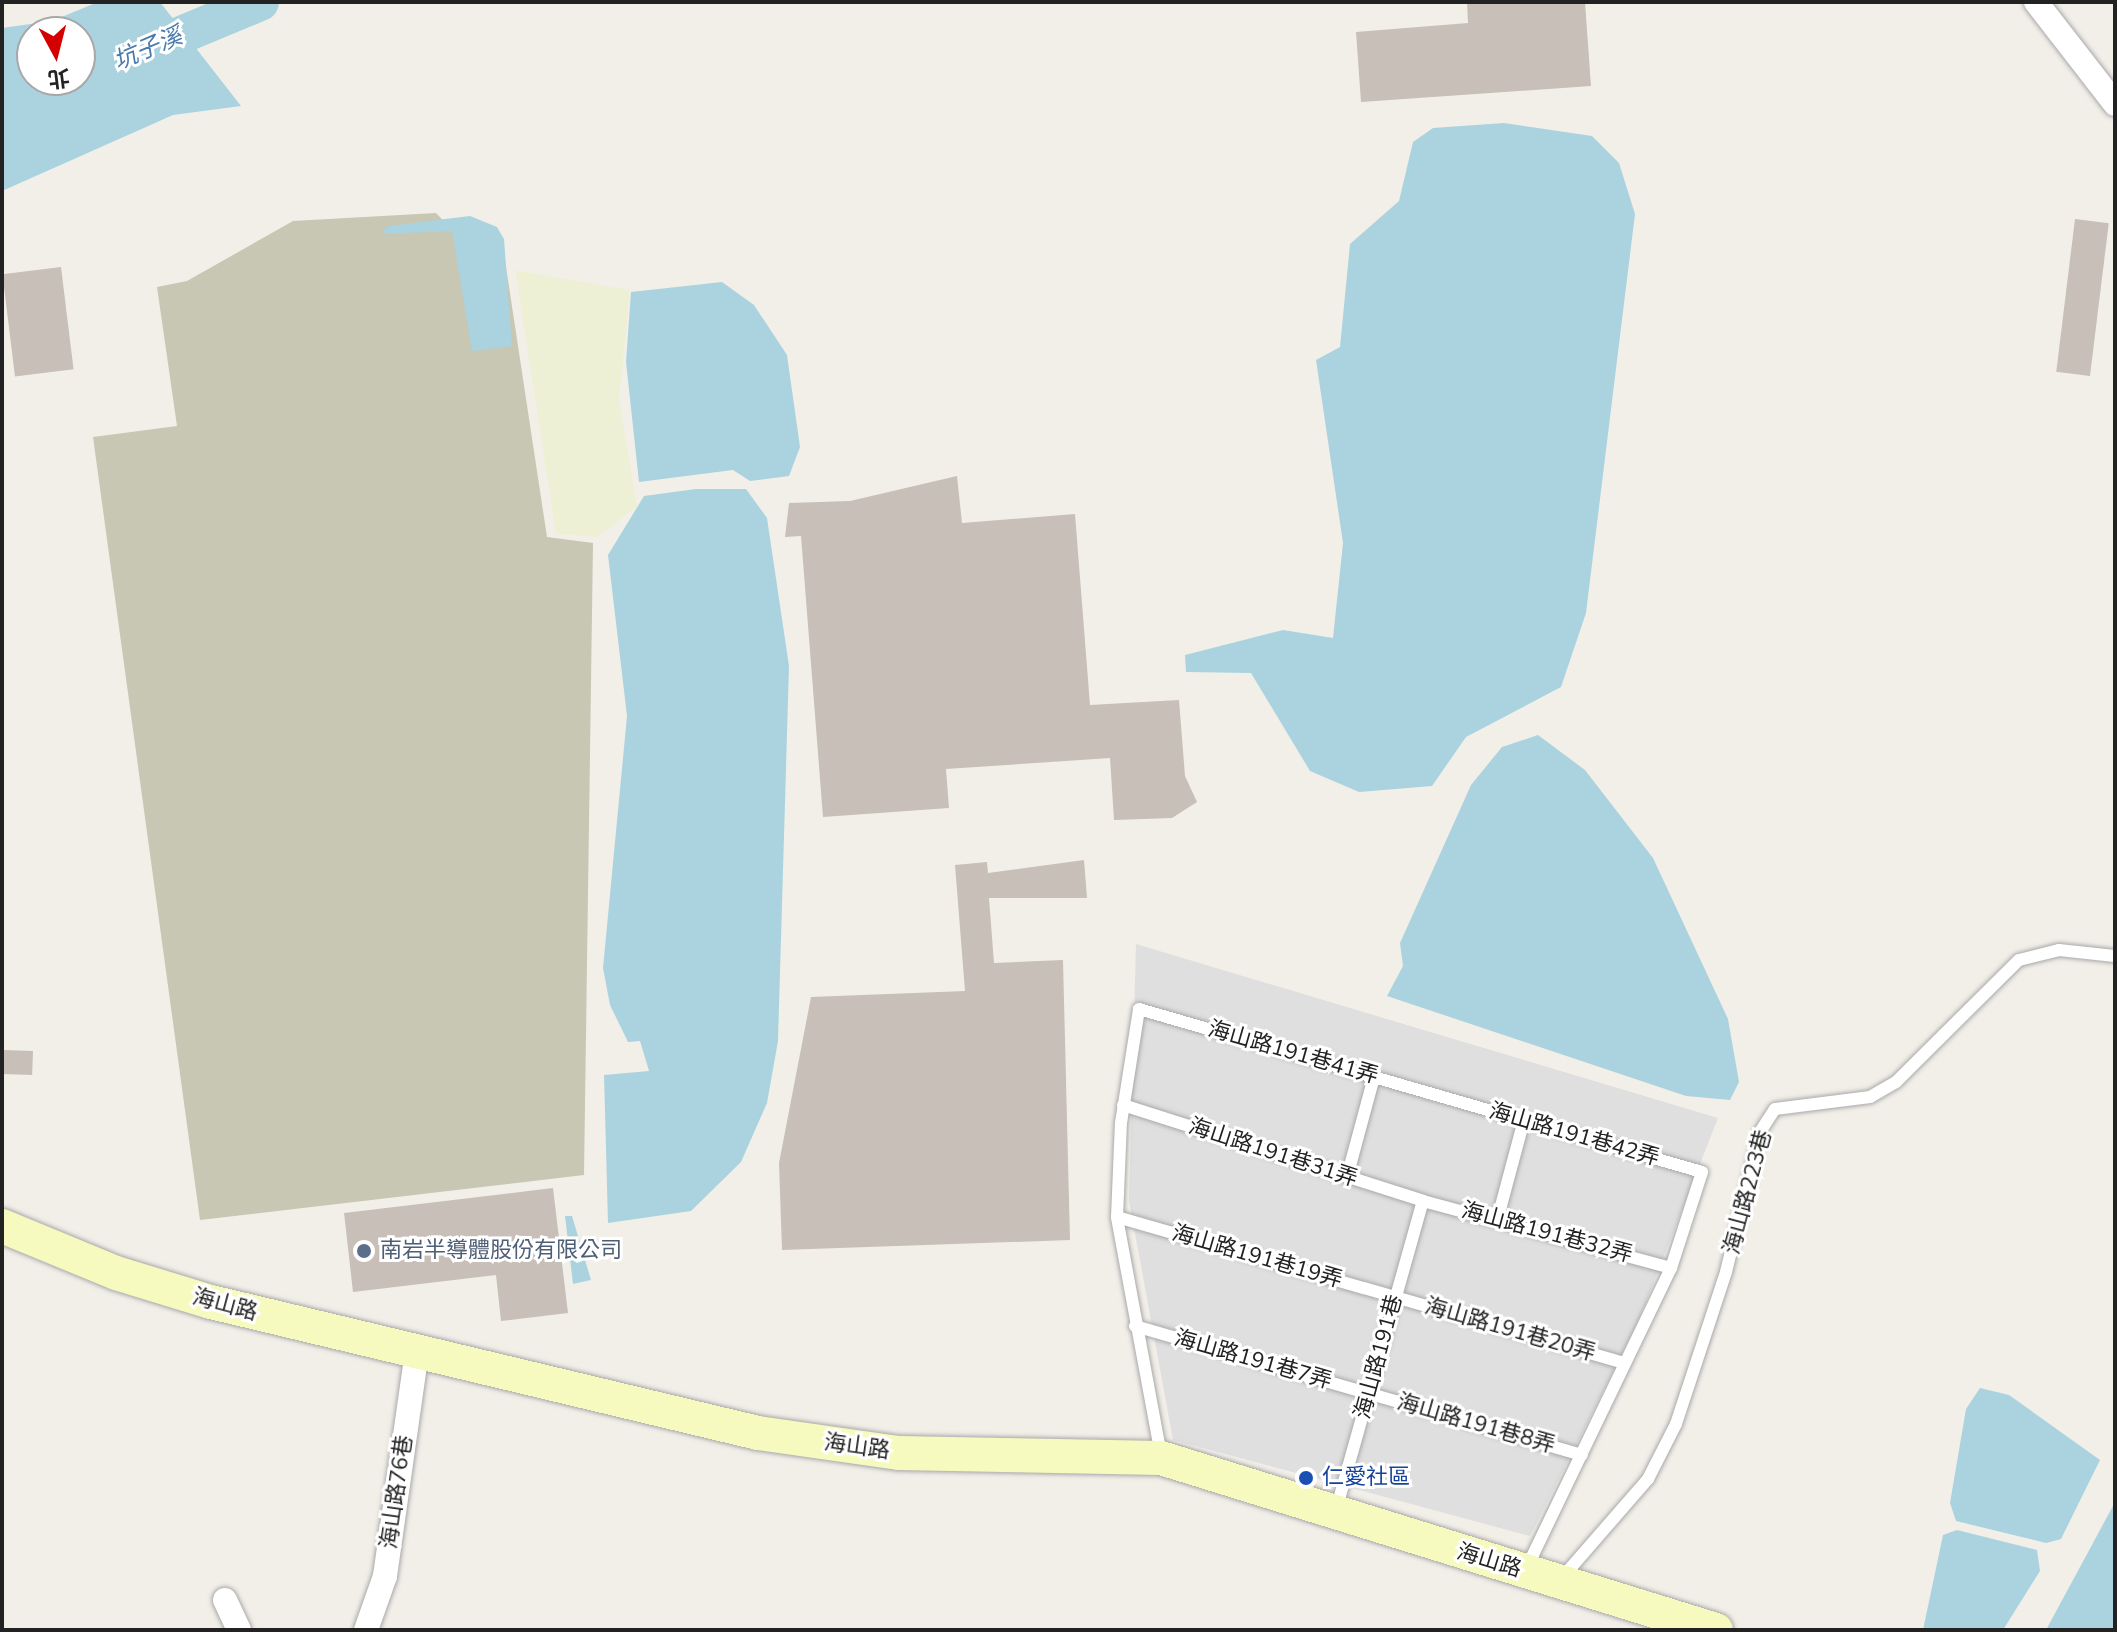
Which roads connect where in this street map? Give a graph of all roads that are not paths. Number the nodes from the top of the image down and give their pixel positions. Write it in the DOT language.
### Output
graph roads {
  1 [pos="2036,2"];
  2 [pos="2115,104"];
  3 [pos="2115,956"];
  4 [pos="1374,1077"];
  5 [pos="1447,1098"];
  6 [pos="1123,1105"];
  7 [pos="1524,1120"];
  8 [pos="1347,1177"];
  9 [pos="1423,1201"];
  10 [pos="1117,1217"];
  11 [pos="1498,1217"];
  12 [pos="2,1226"];
  13 [pos="1671,1268"];
  14 [pos="1396,1296"];
  15 [pos="1135,1326"];
  16 [pos="417,1352"];
  17 [pos="1624,1363"];
  18 [pos="1370,1393"];
  19 [pos="1582,1455"];
  20 [pos="1161,1458"];
  21 [pos="1335,1513"];
  22 [pos="1525,1572"];
  23 [pos="1561,1579"];
  24 [pos="225,1600"];
  25 [pos="1695,1627"];
  26 [pos="239,1630"];
  27 [pos="366,1630"];
  1 -- 2 [label="street"];
  3 -- 23 [label="lane, 海山路223巷"];
  4 -- 5 [label="lane, 海山路191巷41弄"];
  4 -- 6 [label="lane, 海山路191巷41弄"];
  4 -- 8 [label="lane"];
  5 -- 7 [label="lane, 海山路191巷42弄"];
  6 -- 8 [label="lane, 海山路191巷31弄"];
  6 -- 10 [label="lane"];
  7 -- 11 [label="lane"];
  7 -- 13 [label="lane, 海山路191巷42弄"];
  8 -- 9 [label="lane, 海山路191巷31弄"];
  9 -- 11 [label="lane, 海山路191巷32弄"];
  9 -- 14 [label="lane, 海山路191巷"];
  10 -- 14 [label="lane, 海山路191巷19弄"];
  10 -- 15 [label="lane"];
  11 -- 13 [label="lane, 海山路191巷32弄"];
  12 -- 16 [label="main road, 海山路"];
  13 -- 17 [label="lane"];
  14 -- 17 [label="lane, 海山路191巷20弄"];
  14 -- 18 [label="lane, 海山路191巷"];
  15 -- 18 [label="lane, 海山路191巷7弄"];
  15 -- 20 [label="lane"];
  16 -- 20 [label="main road, 海山路"];
  16 -- 27 [label="street, 海山路76巷"];
  17 -- 19 [label="lane"];
  18 -- 19 [label="lane, 海山路191巷8弄"];
  18 -- 21 [label="lane, 海山路191巷"];
  19 -- 22 [label="lane"];
  20 -- 21 [label="main road, 海山路"];
  21 -- 22 [label="main road, 海山路"];
  22 -- 23 [label="main road, 海山路"];
  23 -- 25 [label="main road, 海山路"];
  24 -- 26 [label="street"];
}
